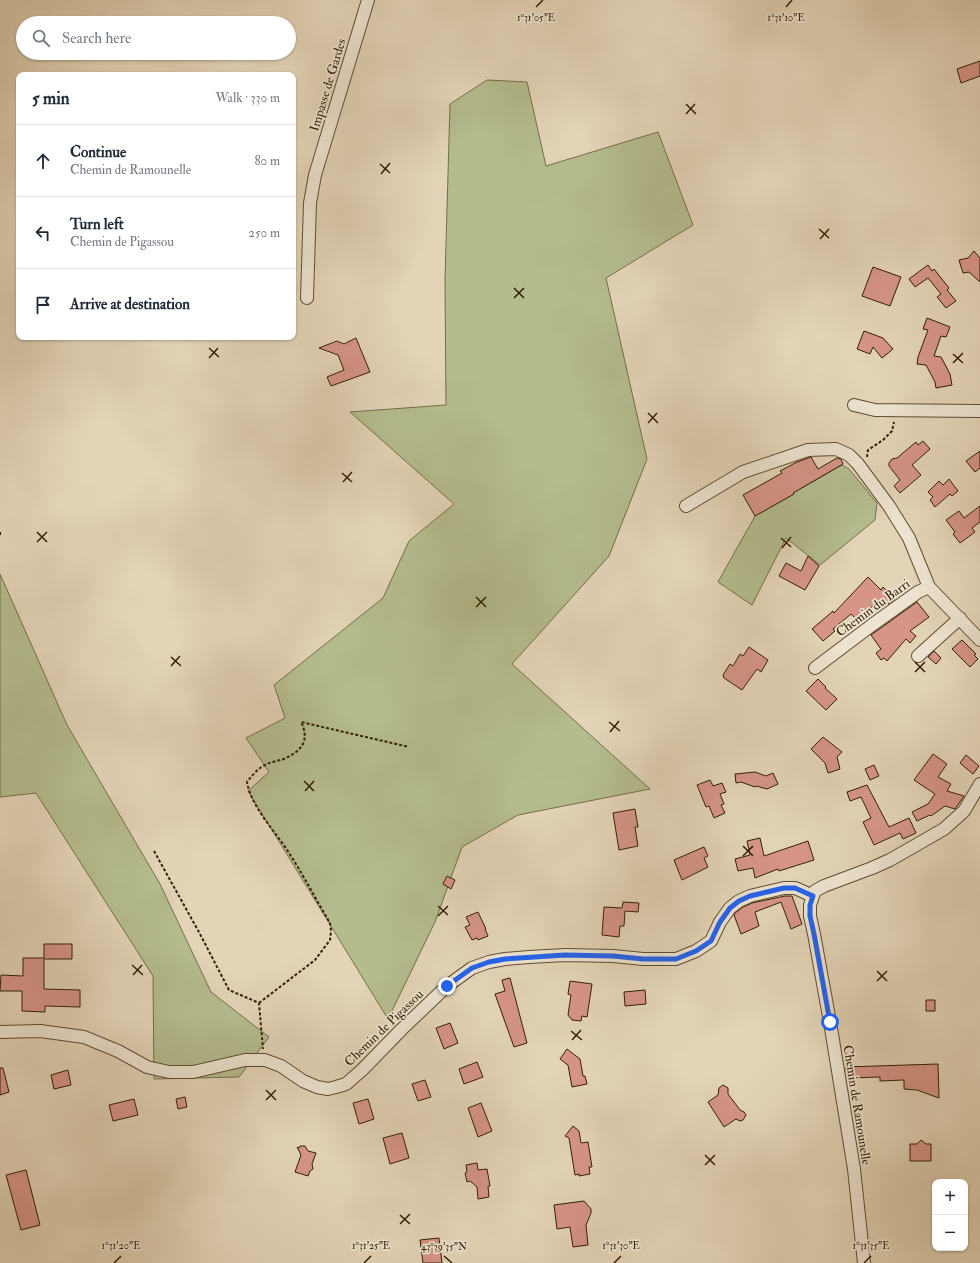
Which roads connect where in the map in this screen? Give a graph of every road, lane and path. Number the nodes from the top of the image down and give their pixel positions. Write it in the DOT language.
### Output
graph roads {
  1 [pos="368,0"];
  2 [pos="307,298"];
  3 [pos="854,405"];
  4 [pos="895,411"];
  5 [pos="980,411"];
  6 [pos="869,464"];
  7 [pos="686,506"];
  8 [pos="0,532"];
  9 [pos="0,536"];
  10 [pos="929,587"];
  11 [pos="960,618"];
  12 [pos="980,640"];
  13 [pos="918,656"];
  14 [pos="815,668"];
  15 [pos="409,747"];
  16 [pos="980,784"];
  17 [pos="154,851"];
  18 [pos="813,896"];
  19 [pos="259,1003"];
  20 [pos="0,1032"];
  21 [pos="265,1060"];
  22 [pos="864,1263"];
  1 -- 2 [label="street, Impasse de Gardes"];
  3 -- 4 [label="street"];
  4 -- 5 [label="street"];
  4 -- 6 [label="path"];
  7 -- 10 [label="street"];
  8 -- 9 [label="path"];
  10 -- 11 [label="street, Chemin du Barri"];
  10 -- 14 [label="street, Chemin du Barri"];
  11 -- 12 [label="street, Chemin du Barri"];
  11 -- 13 [label="street"];
  15 -- 19 [label="path"];
  16 -- 18 [label="street"];
  17 -- 19 [label="path"];
  18 -- 21 [label="street, Chemin de Pigassou"];
  18 -- 22 [label="street, Chemin de Ramounelle"];
  19 -- 21 [label="path"];
  20 -- 21 [label="street, Chemin de Pigassou"];
}
